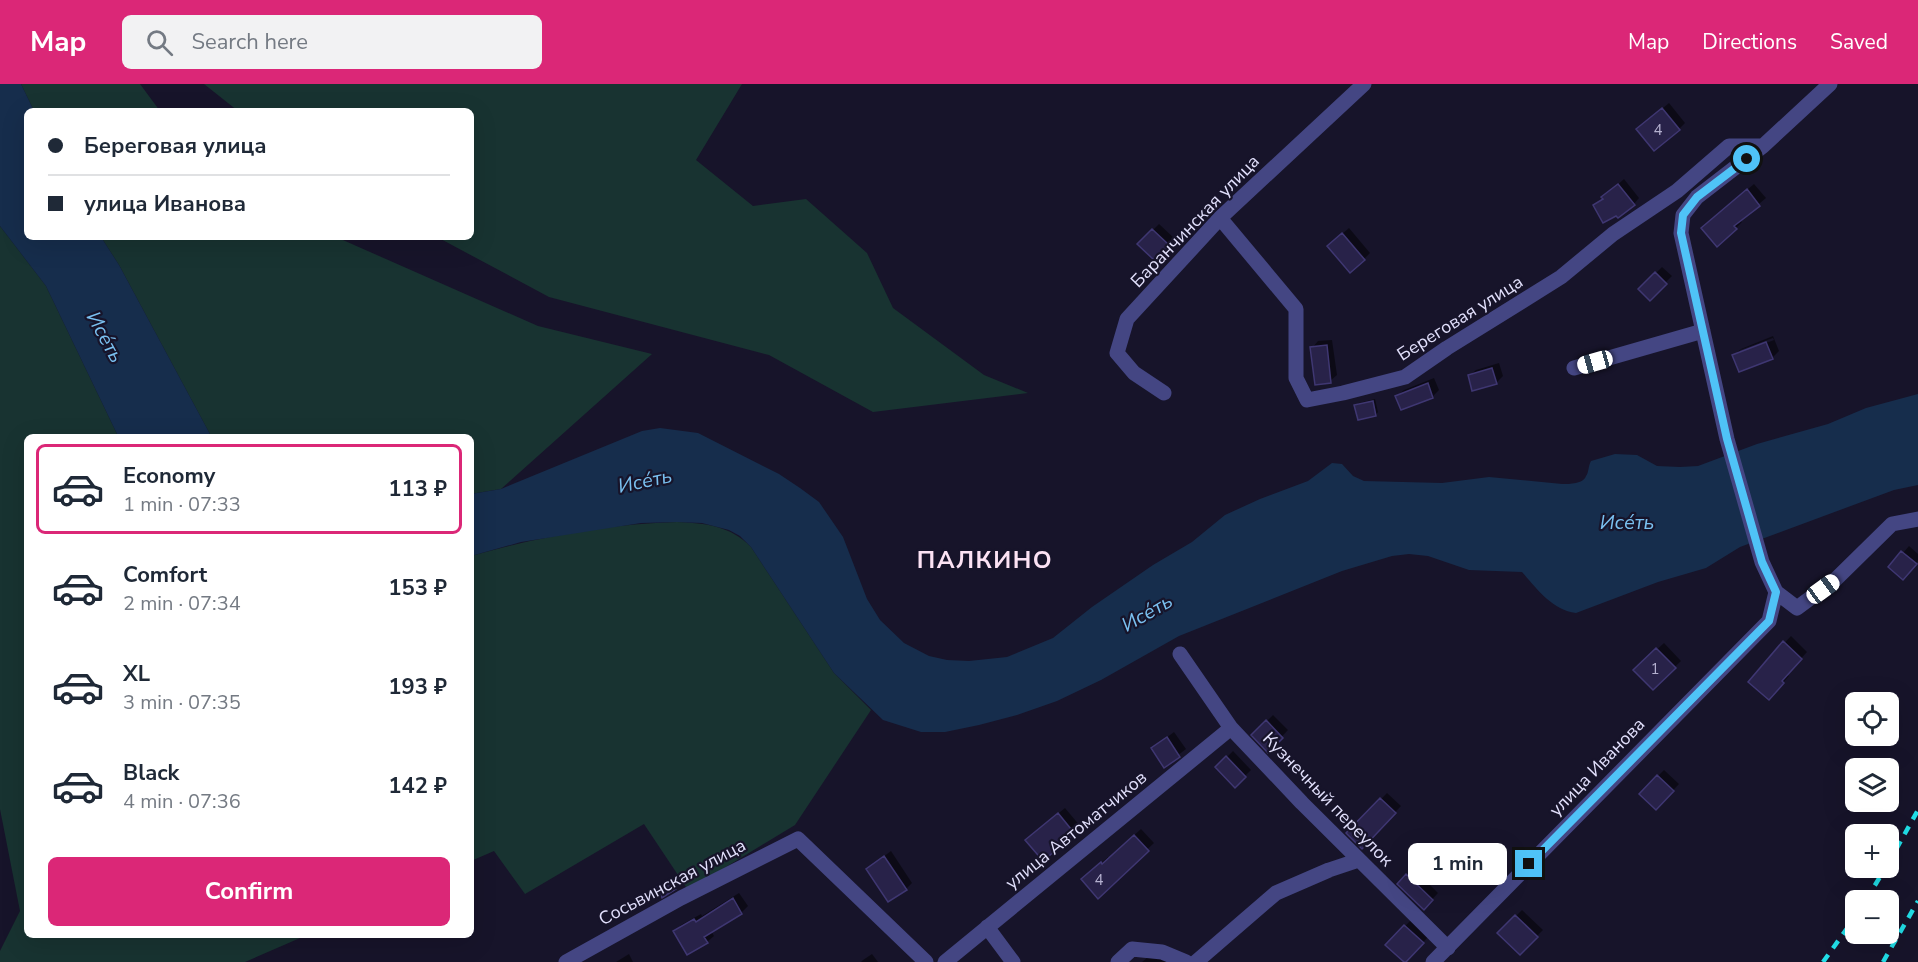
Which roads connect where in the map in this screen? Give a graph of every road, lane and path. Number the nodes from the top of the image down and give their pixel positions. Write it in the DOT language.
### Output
graph roads {
  1 [pos="1364,84"];
  2 [pos="1830,84"];
  3 [pos="1763,146"];
  4 [pos="1220,218"];
  5 [pos="1703,330"];
  6 [pos="1574,368"];
  7 [pos="1164,393"];
  8 [pos="1918,519"];
  9 [pos="1776,592"];
  10 [pos="1180,654"];
  11 [pos="1231,728"];
  12 [pos="1359,860"];
  13 [pos="987,927"];
  14 [pos="1448,948"];
  15 [pos="566,962"];
  16 [pos="926,962"];
  17 [pos="945,962"];
  18 [pos="1013,962"];
  19 [pos="1118,962"];
  20 [pos="1186,962"];
  21 [pos="1196,962"];
  22 [pos="1433,962"];
  1 -- 4 [label="street, Баранчинская улица"];
  2 -- 3 [label="street"];
  3 -- 4 [label="street, Береговая улица"];
  3 -- 5 [label="street"];
  4 -- 7 [label="street, Баранчинская улица"];
  5 -- 6 [label="street"];
  5 -- 9 [label="street"];
  8 -- 9 [label="street"];
  9 -- 14 [label="street, улица Иванова"];
  10 -- 11 [label="street, Кузнечный переулок"];
  11 -- 12 [label="street, Кузнечный переулок"];
  11 -- 13 [label="street, улица Автоматчиков"];
  12 -- 14 [label="street, Кузнечный переулок"];
  12 -- 21 [label="street"];
  13 -- 17 [label="street, улица Автоматчиков"];
  13 -- 18 [label="street"];
  14 -- 22 [label="street, улица Иванова"];
  15 -- 16 [label="street, Сосьвинская улица"];
  19 -- 20 [label="street"];
}
